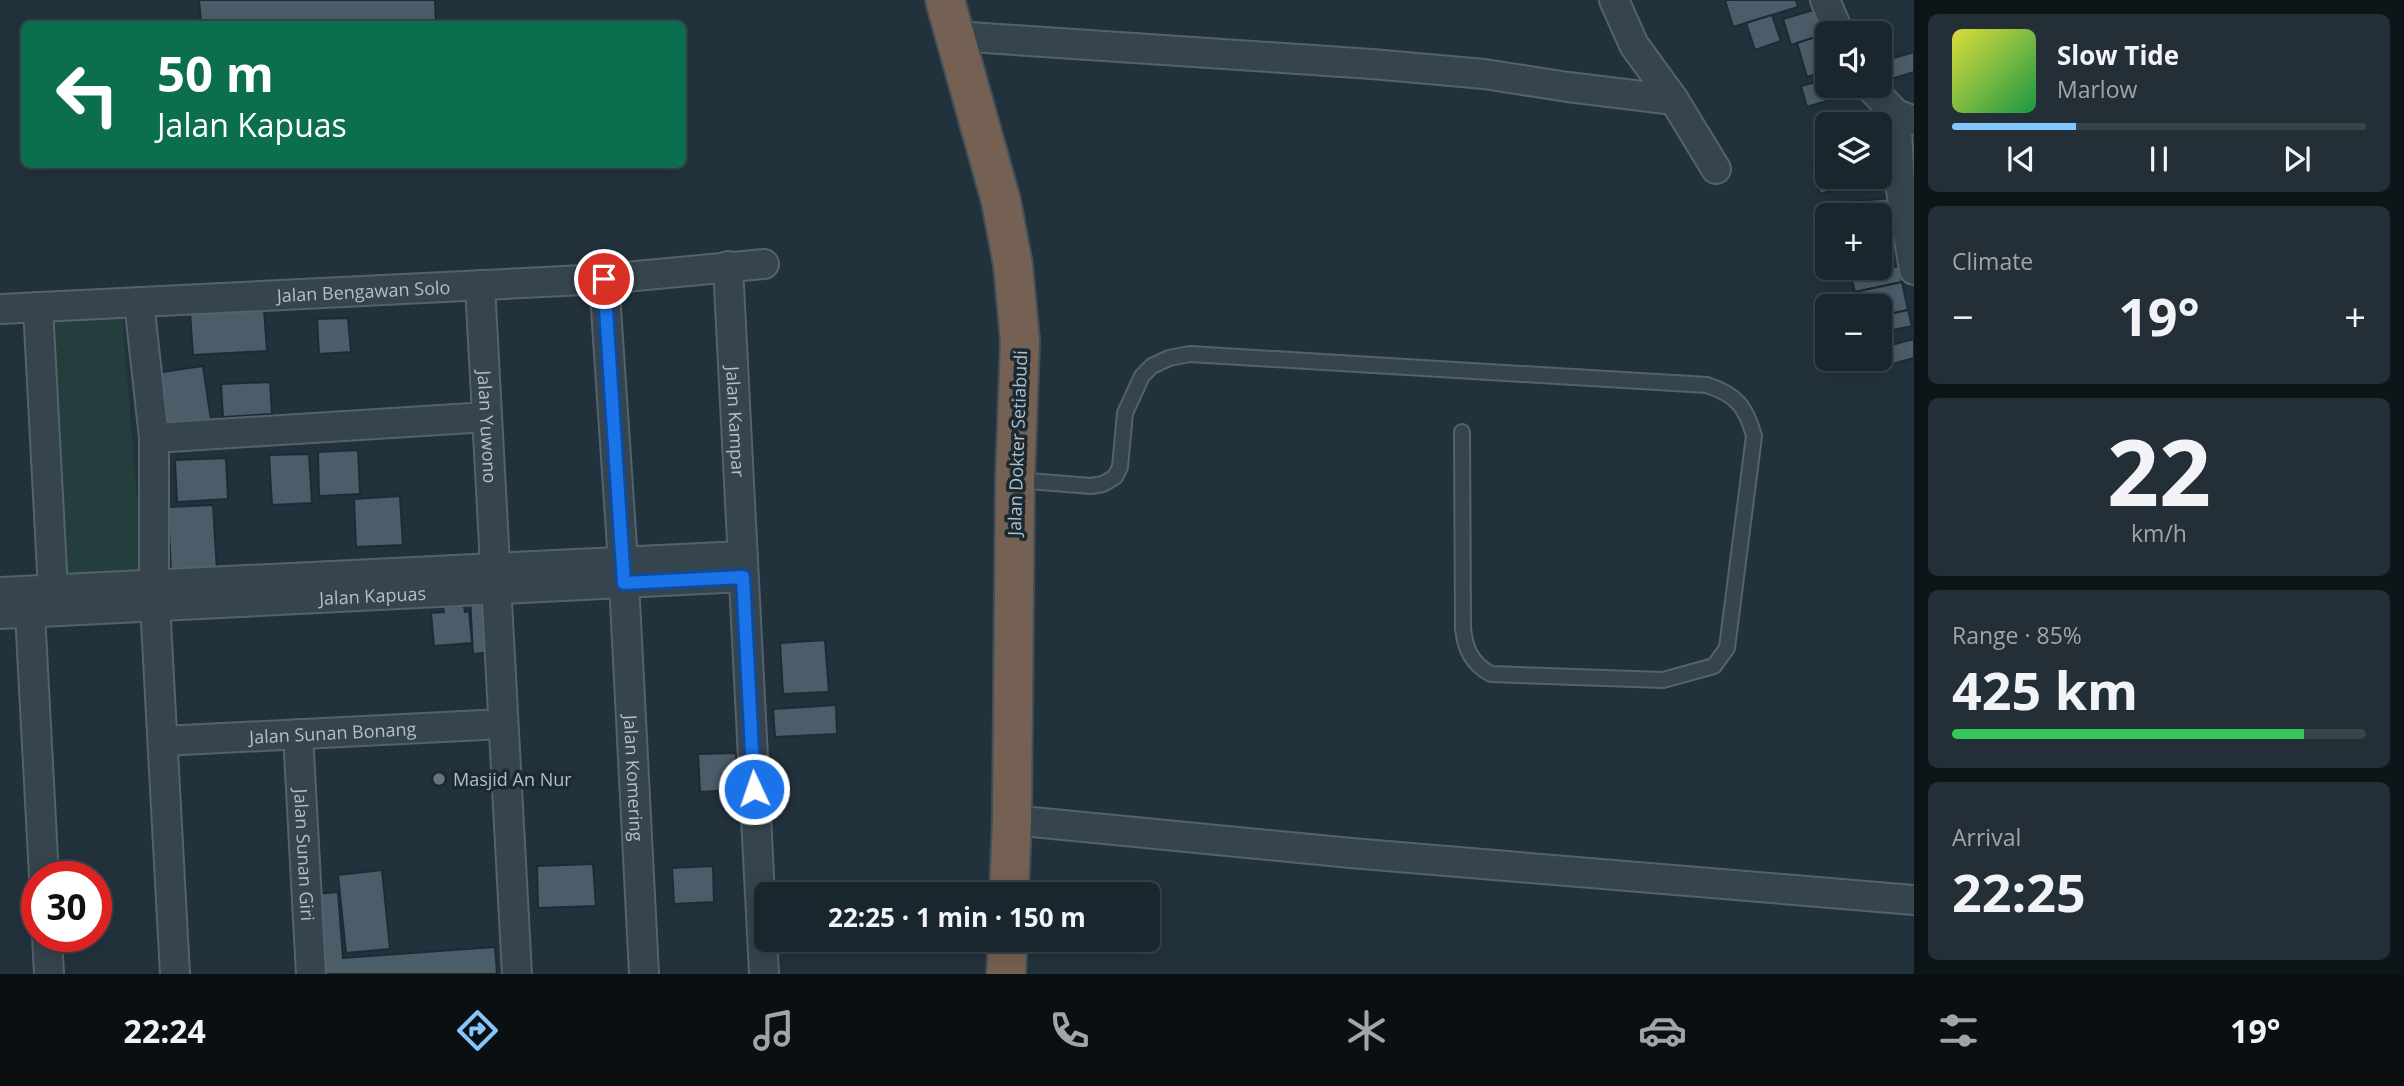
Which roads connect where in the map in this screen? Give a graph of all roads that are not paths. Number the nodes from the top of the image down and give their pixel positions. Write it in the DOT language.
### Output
graph roads {
  1 [pos="945,0"];
  2 [pos="1614,0"];
  3 [pos="1825,0"];
  4 [pos="1834,21"];
  5 [pos="955,36"];
  6 [pos="1882,98"];
  7 [pos="1674,100"];
  8 [pos="1905,118"];
  9 [pos="1716,169"];
  10 [pos="764,264"];
  11 [pos="728,266"];
  12 [pos="1914,270"];
  13 [pos="604,279"];
  14 [pos="480,285"];
  15 [pos="139,302"];
  16 [pos="38,307"];
  17 [pos="0,309"];
  18 [pos="487,417"];
  19 [pos="1462,432"];
  20 [pos="154,438"];
  21 [pos="1015,480"];
  22 [pos="742,566"];
  23 [pos="623,573"];
  24 [pos="496,579"];
  25 [pos="53,590"];
  26 [pos="0,592"];
  27 [pos="155,596"];
  28 [pos="30,613"];
  29 [pos="0,614"];
  30 [pos="503,724"];
  31 [pos="298,734"];
  32 [pos="163,741"];
  33 [pos="1012,820"];
  34 [pos="43,861"];
  35 [pos="1009,882"];
  36 [pos="1914,900"];
  37 [pos="48,952"];
  38 [pos="1007,952"];
  39 [pos="49,974"];
  40 [pos="175,974"];
  41 [pos="311,974"];
  42 [pos="517,974"];
  43 [pos="644,974"];
  44 [pos="764,974"];
  45 [pos="1006,974"];
  1 -- 5 [label="highway, Jalan Dokter Setiabudi"];
  2 -- 7 [label="street"];
  3 -- 4 [label="street"];
  5 -- 7 [label="street"];
  5 -- 21 [label="highway, Jalan Dokter Setiabudi"];
  6 -- 8 [label="street"];
  7 -- 9 [label="street"];
  8 -- 12 [label="street"];
  10 -- 11 [label="street, Jalan Bengawan Solo"];
  11 -- 13 [label="street, Jalan Bengawan Solo"];
  11 -- 22 [label="street, Jalan Kampar"];
  13 -- 14 [label="street, Jalan Bengawan Solo"];
  13 -- 23 [label="street, Jalan Komering"];
  14 -- 15 [label="street, Jalan Bengawan Solo"];
  14 -- 18 [label="street, Jalan Yuwono"];
  15 -- 16 [label="street, Jalan Bengawan Solo"];
  15 -- 20 [label="street"];
  16 -- 17 [label="street, Jalan Bengawan Solo"];
  16 -- 25 [label="street"];
  18 -- 20 [label="street"];
  18 -- 24 [label="street, Jalan Yuwono"];
  19 -- 21 [label="lane"];
  20 -- 27 [label="street"];
  21 -- 33 [label="highway, Jalan Dokter Setiabudi"];
  22 -- 23 [label="street, Jalan Kapuas"];
  22 -- 44 [label="street, Jalan Kampar"];
  23 -- 24 [label="street, Jalan Kapuas"];
  23 -- 43 [label="street, Jalan Komering"];
  24 -- 27 [label="street, Jalan Kapuas"];
  24 -- 30 [label="street, Jalan Yuwono"];
  25 -- 26 [label="street, Jalan Kapuas"];
  25 -- 27 [label="street, Jalan Kapuas"];
  27 -- 28 [label="street, Jalan Kapuas"];
  27 -- 32 [label="street"];
  28 -- 29 [label="street, Jalan Kapuas"];
  28 -- 34 [label="street"];
  30 -- 31 [label="street, Jalan Sunan Bonang"];
  30 -- 42 [label="street, Jalan Yuwono"];
  31 -- 32 [label="street, Jalan Sunan Bonang"];
  31 -- 41 [label="street, Jalan Sunan Giri"];
  32 -- 40 [label="street"];
  33 -- 35 [label="highway, Jalan Dokter Setiabudi"];
  33 -- 36 [label="street"];
  37 -- 39 [label="street"];
  38 -- 45 [label="highway"];
}
